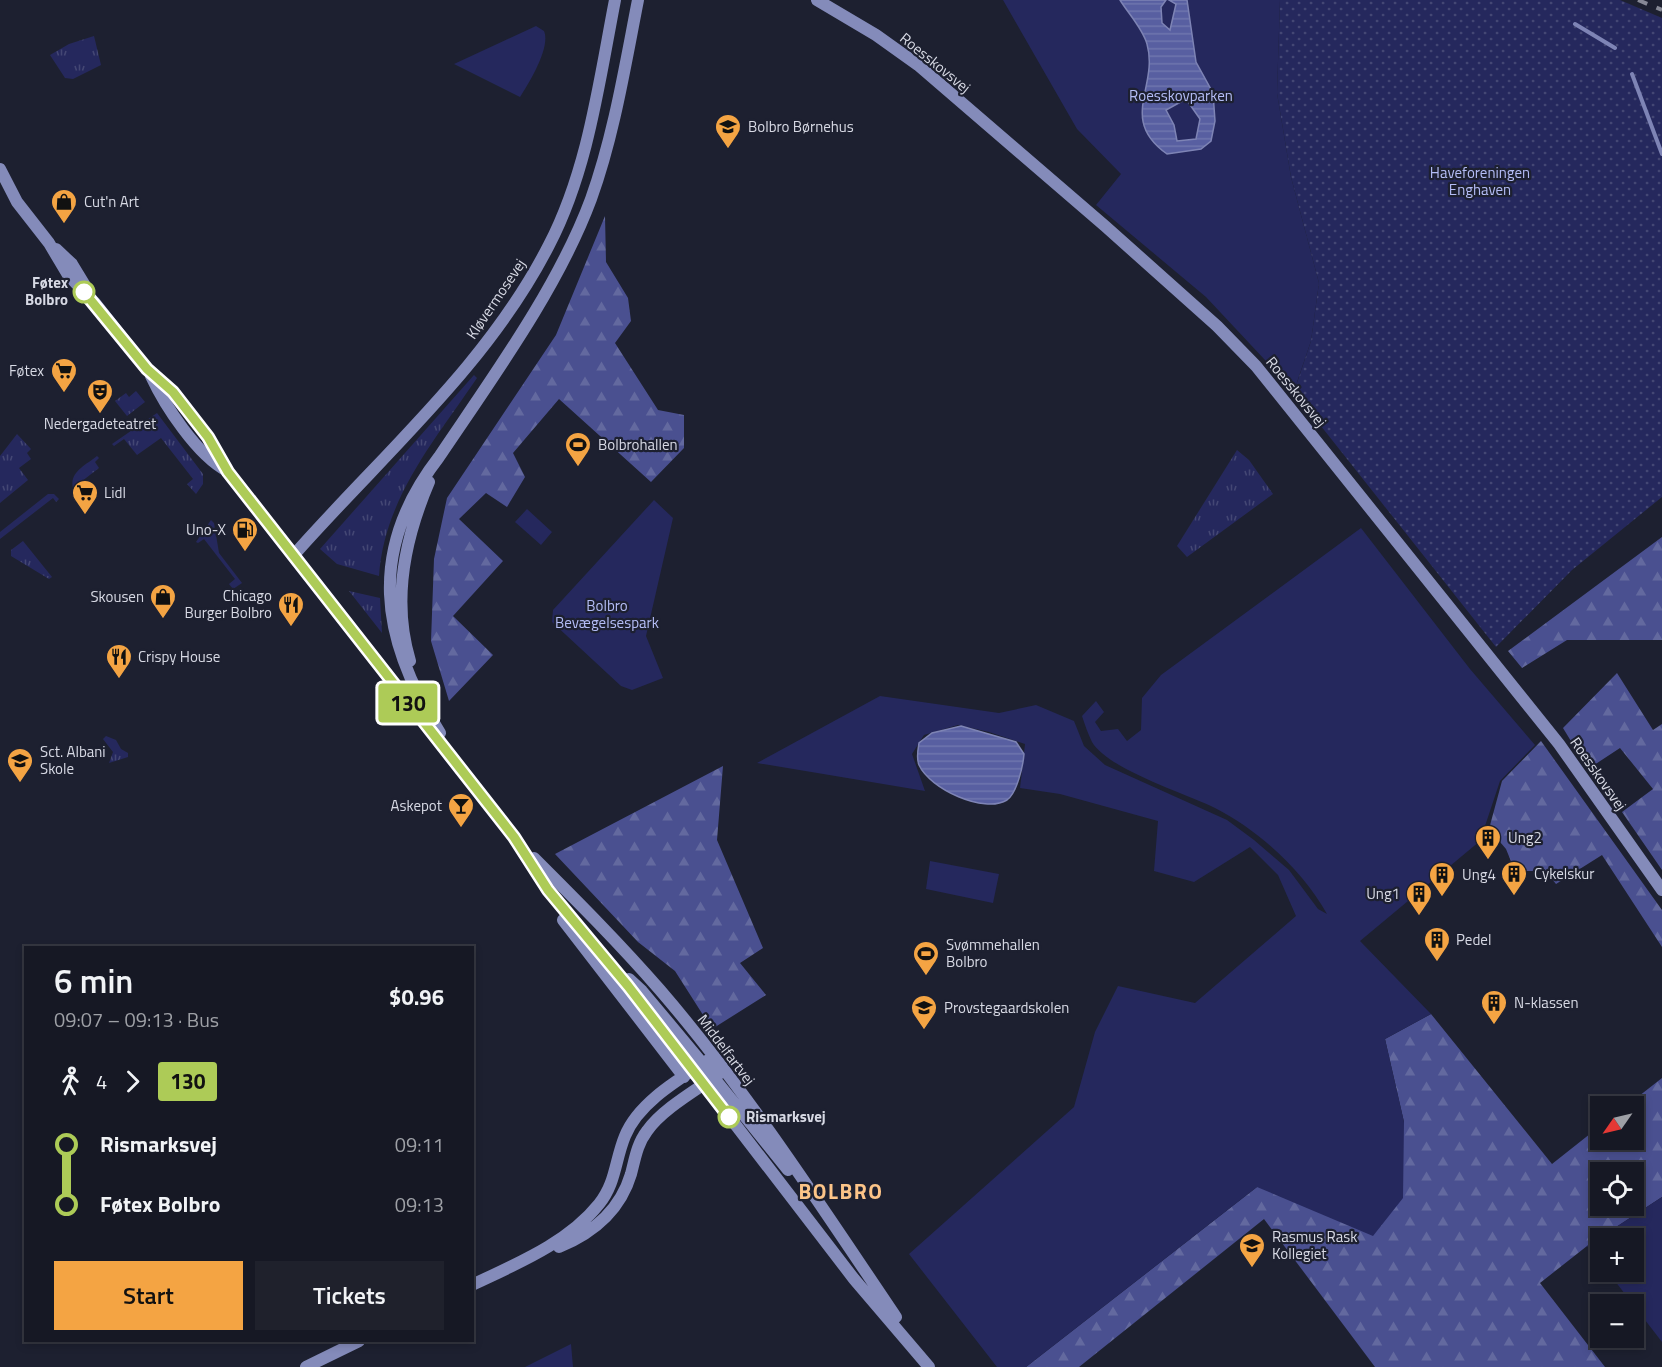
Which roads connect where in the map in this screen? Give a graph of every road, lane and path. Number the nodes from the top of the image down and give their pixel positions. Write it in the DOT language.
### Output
graph roads {
  1 [pos="615,0"];
  2 [pos="630,0"];
  3 [pos="638,0"];
  4 [pos="817,0"];
  5 [pos="631,33"];
  6 [pos="0,170"];
  7 [pos="0,188"];
  8 [pos="17,202"];
  9 [pos="293,556"];
  10 [pos="474,787"];
  11 [pos="514,837"];
  12 [pos="548,890"];
  13 [pos="1662,891"];
  14 [pos="698,1067"];
  15 [pos="714,1078"];
  16 [pos="519,1263"];
  17 [pos="474,1284"];
  18 [pos="357,1342"];
  19 [pos="928,1365"];
  20 [pos="306,1367"];
  1 -- 9 [label="main road, Kløvermosevej"];
  2 -- 5 [label="main road"];
  3 -- 5 [label="main road"];
  4 -- 13 [label="main road, Roesskovsvej"];
  5 -- 10 [label="main road"];
  6 -- 8 [label="main road, Middelfartvej"];
  7 -- 8 [label="main road, Middelfartvej"];
  8 -- 9 [label="main road, Middelfartvej"];
  9 -- 10 [label="main road, Middelfartvej"];
  10 -- 11 [label="main road, Middelfartvej"];
  11 -- 12 [label="main road, Middelfartvej"];
  11 -- 14 [label="main road, Middelfartvej"];
  12 -- 14 [label="main road, Middelfartvej"];
  12 -- 14 [label="main road"];
  14 -- 15 [label="main road, Middelfartvej"];
  14 -- 15 [label="main road, Middelfartvej"];
  14 -- 16 [label="main road"];
  15 -- 16 [label="main road"];
  15 -- 19 [label="main road, Middelfartvej"];
  15 -- 19 [label="main road, Middelfartvej"];
  16 -- 17 [label="main road"];
  18 -- 20 [label="main road"];
}
